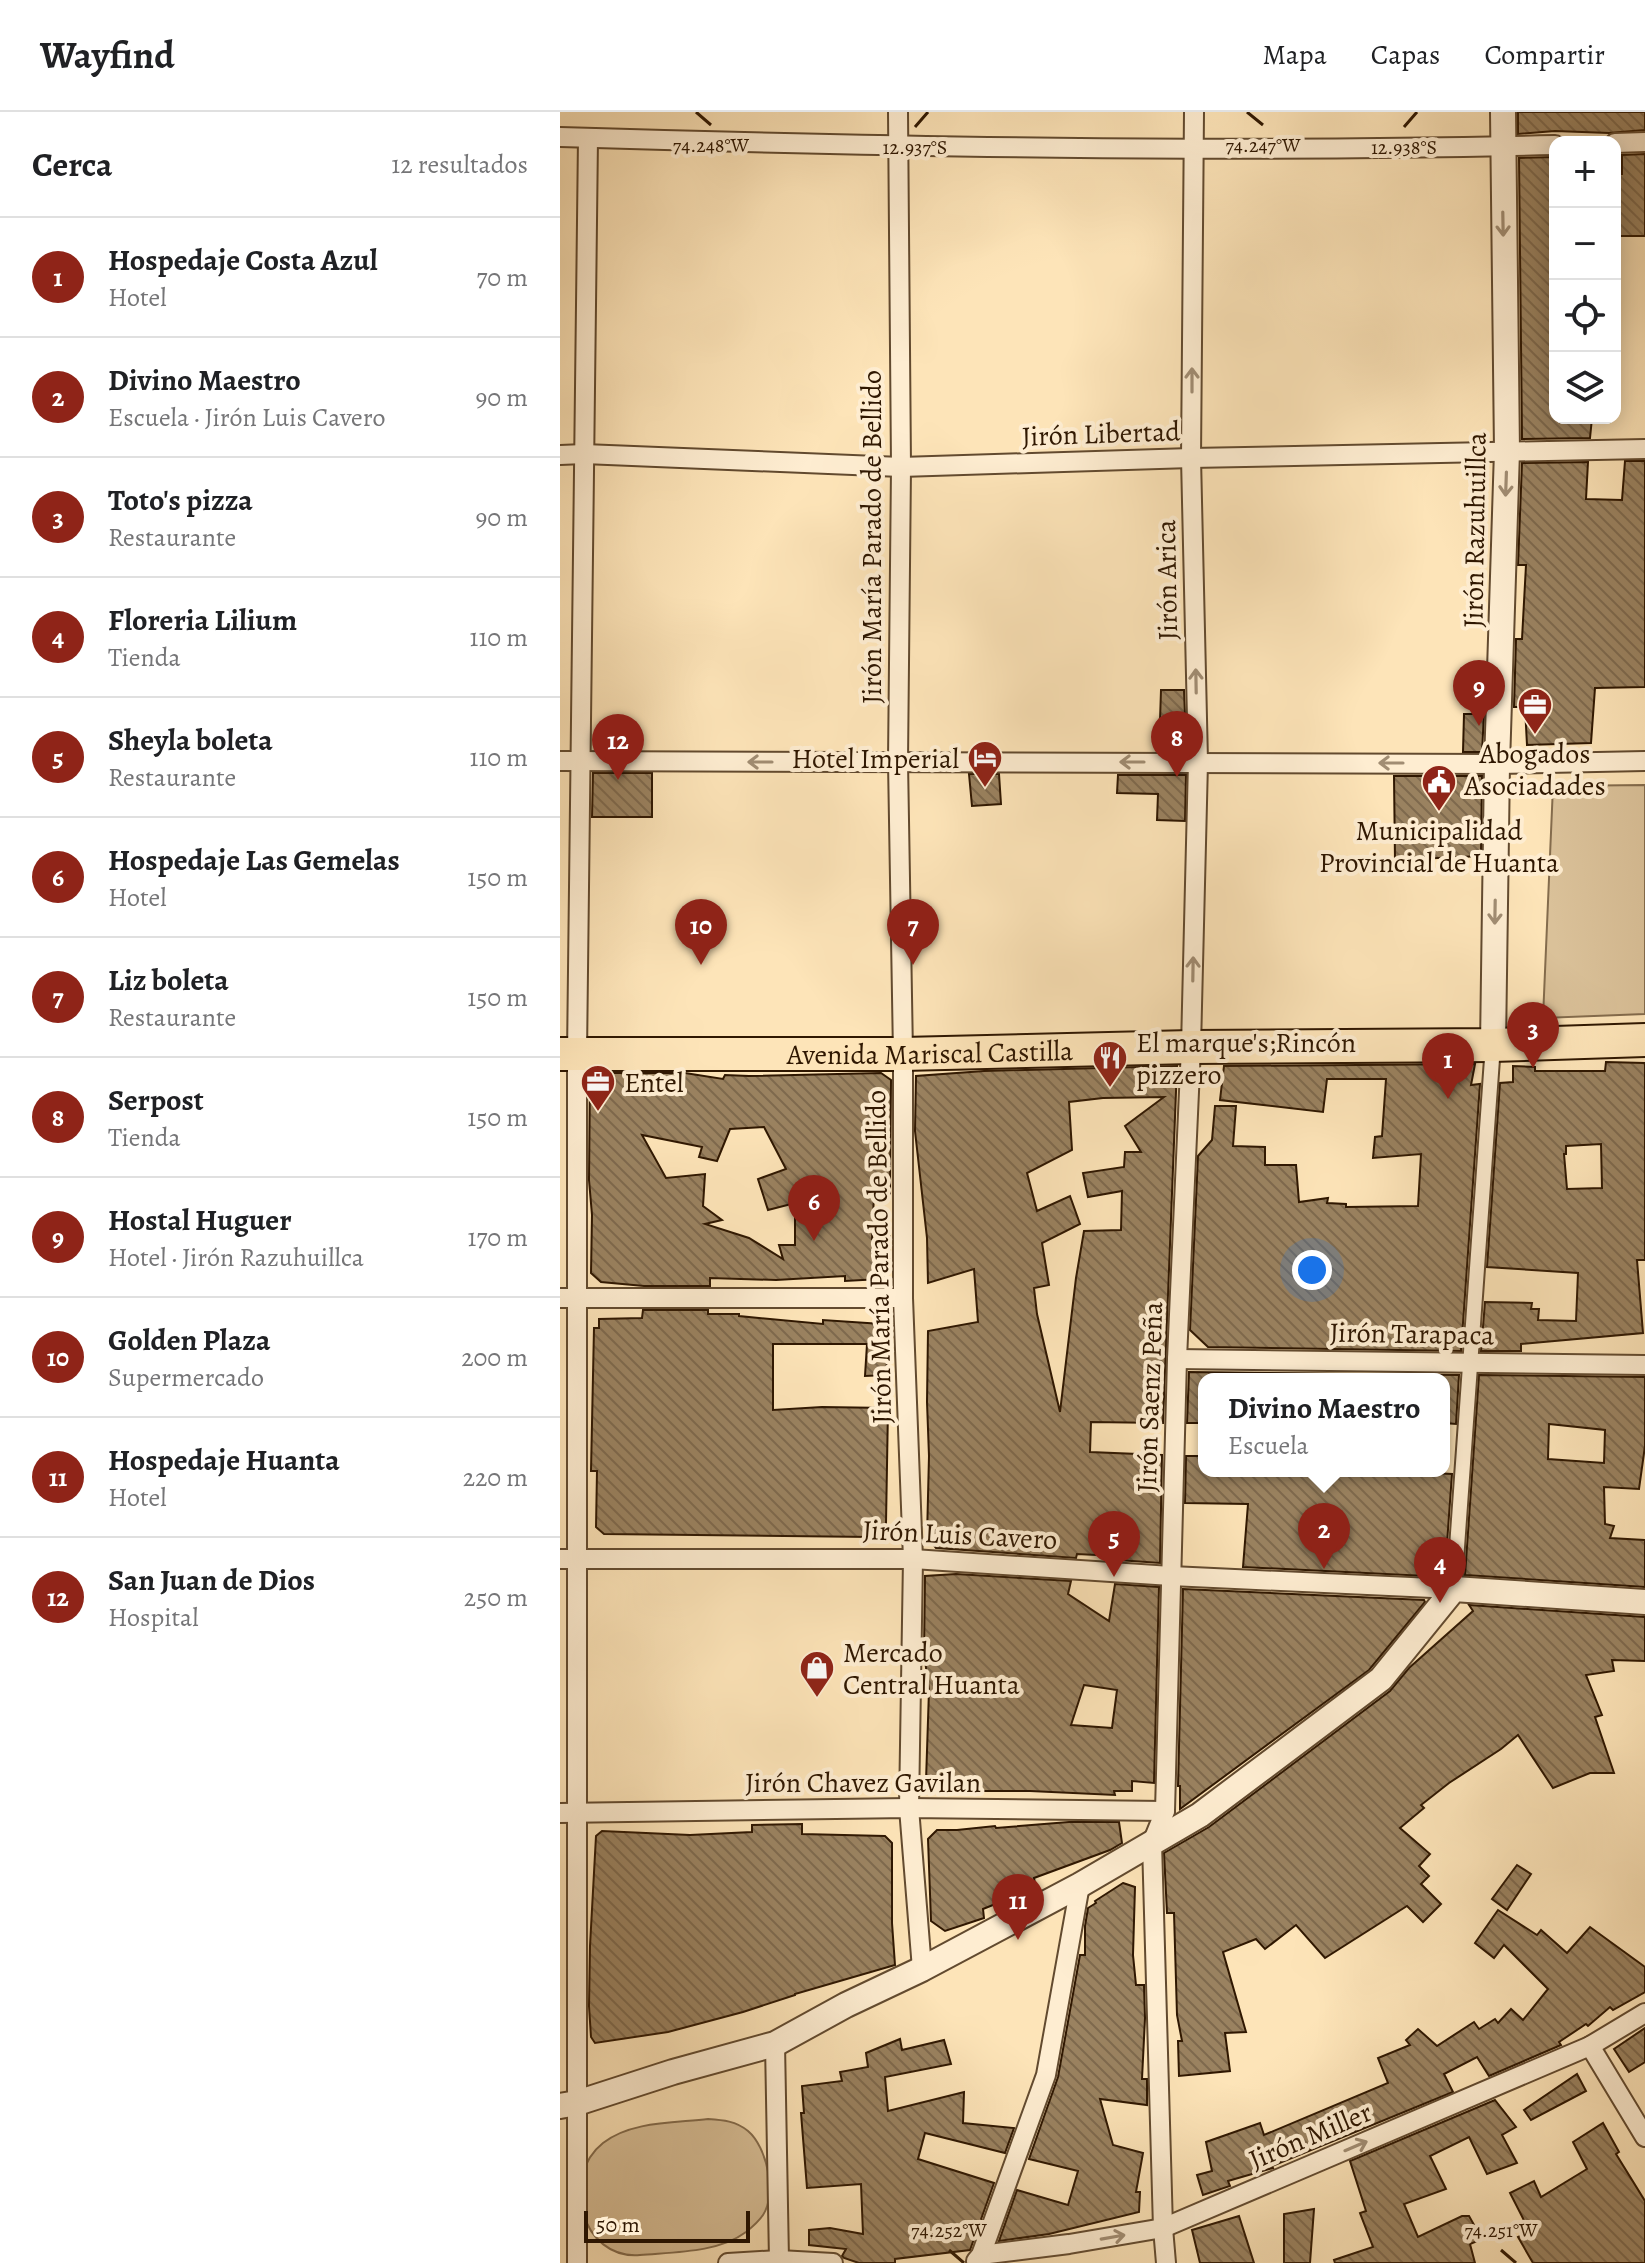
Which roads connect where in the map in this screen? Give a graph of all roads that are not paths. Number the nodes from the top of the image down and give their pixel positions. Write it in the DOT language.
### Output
graph roads {
  1 [pos="898,112"];
  2 [pos="1194,112"];
  3 [pos="1503,112"];
  4 [pos="560,137"];
  5 [pos="588,138"];
  6 [pos="1645,142"];
  7 [pos="1621,143"];
  8 [pos="1549,145"];
  9 [pos="897,146"];
  10 [pos="1502,146"];
  11 [pos="1194,149"];
  12 [pos="1645,449"];
  13 [pos="1507,451"];
  14 [pos="584,454"];
  15 [pos="560,455"];
  16 [pos="1191,458"];
  17 [pos="901,467"];
  18 [pos="560,761"];
  19 [pos="1645,761"];
  20 [pos="580,762"];
  21 [pos="898,762"];
  22 [pos="1198,762"];
  23 [pos="1497,764"];
  24 [pos="1645,1040"];
  25 [pos="1493,1045"];
  26 [pos="1191,1047"];
  27 [pos="568,1054"];
  28 [pos="903,1054"];
  29 [pos="569,1298"];
  30 [pos="903,1298"];
  31 [pos="1177,1359"];
  32 [pos="1469,1362"];
  33 [pos="1645,1365"];
  34 [pos="569,1559"];
  35 [pos="913,1559"];
  36 [pos="1171,1576"];
  37 [pos="1454,1589"];
  38 [pos="1645,1602"];
  39 [pos="909,1808"];
  40 [pos="1165,1811"];
  41 [pos="568,1812"];
  42 [pos="1152,1843"];
  43 [pos="1080,1885"];
  44 [pos="922,1969"];
  45 [pos="1645,2013"];
  46 [pos="775,2044"];
  47 [pos="1590,2046"];
  48 [pos="566,2106"];
  49 [pos="1645,2137"];
  50 [pos="1163,2228"];
  51 [pos="977,2259"];
  52 [pos="779,2260"];
  53 [pos="577,2263"];
  54 [pos="728,2263"];
  55 [pos="833,2263"];
  56 [pos="1166,2263"];
  1 -- 9 [label="street, Jirón María Parado de Bellido"];
  2 -- 11 [label="street, Jirón Arica"];
  3 -- 10 [label="street, Jirón Razuhuillca"];
  4 -- 5 [label="street"];
  5 -- 9 [label="street"];
  5 -- 14 [label="street"];
  6 -- 7 [label="street"];
  8 -- 10 [label="street"];
  9 -- 11 [label="street"];
  9 -- 17 [label="street, Jirón María Parado de Bellido"];
  10 -- 11 [label="street"];
  10 -- 13 [label="street, Jirón Razuhuillca, one-way"];
  16 -- 11 [label="street, Jirón Arica, one-way"];
  12 -- 13 [label="street, Jirón Libertad"];
  13 -- 16 [label="street, Jirón Libertad"];
  13 -- 23 [label="street, Jirón Razuhuillca, one-way"];
  14 -- 15 [label="street, Jirón Libertad"];
  14 -- 17 [label="street, Jirón Libertad"];
  14 -- 20 [label="street"];
  16 -- 17 [label="street, Jirón Libertad"];
  22 -- 16 [label="street, Jirón Arica, one-way"];
  17 -- 21 [label="street, Jirón María Parado de Bellido"];
  18 -- 20 [label="street"];
  19 -- 23 [label="street"];
  21 -- 20 [label="street, one-way"];
  20 -- 27 [label="street"];
  22 -- 21 [label="street, one-way"];
  21 -- 28 [label="street, Jirón María Parado de Bellido"];
  23 -- 22 [label="street, one-way"];
  26 -- 22 [label="street, Jirón Arica, one-way"];
  23 -- 25 [label="street, Jirón Razuhuillca, one-way"];
  24 -- 25 [label="highway, Avenida Mariscal Castilla"];
  25 -- 26 [label="highway, Avenida Mariscal Castilla"];
  25 -- 32 [label="street"];
  26 -- 28 [label="highway, Avenida Mariscal Castilla"];
  26 -- 31 [label="street, Jirón Saenz Peña"];
  27 -- 28 [label="highway, Avenida Mariscal Castilla"];
  27 -- 29 [label="street"];
  28 -- 30 [label="street, Jirón María Parado de Bellido"];
  29 -- 30 [label="street"];
  29 -- 34 [label="street"];
  30 -- 35 [label="street, Jirón María Parado de Bellido"];
  31 -- 32 [label="street, Jirón Tarapaca"];
  31 -- 36 [label="street, Jirón Saenz Peña"];
  32 -- 33 [label="street, Jirón Tarapaca"];
  32 -- 37 [label="street"];
  34 -- 35 [label="street, Jirón Luis Cavero"];
  34 -- 41 [label="street"];
  35 -- 36 [label="street, Jirón Luis Cavero"];
  35 -- 39 [label="street, Jirón María Parado de Bellido"];
  36 -- 37 [label="street, Jirón Luis Cavero"];
  36 -- 40 [label="street, Jirón Saenz Peña"];
  37 -- 38 [label="street, Jirón Luis Cavero"];
  37 -- 42 [label="street"];
  39 -- 40 [label="street, Jirón Chavez Gavilan"];
  39 -- 41 [label="street, Jirón Chavez Gavilan"];
  39 -- 44 [label="street, Jirón María Parado de Bellido"];
  40 -- 42 [label="street, Jirón Saenz Peña"];
  41 -- 48 [label="street"];
  42 -- 43 [label="street"];
  42 -- 50 [label="street"];
  43 -- 44 [label="street"];
  43 -- 51 [label="street"];
  44 -- 46 [label="street"];
  45 -- 47 [label="street, Jirón Miller"];
  46 -- 48 [label="street"];
  46 -- 52 [label="street"];
  47 -- 49 [label="street"];
  50 -- 47 [label="street, Jirón Miller, one-way"];
  48 -- 53 [label="street"];
  51 -- 50 [label="street, Jirón Miller, one-way"];
  50 -- 56 [label="street"];
  52 -- 54 [label="street"];
  52 -- 55 [label="street"];
}
